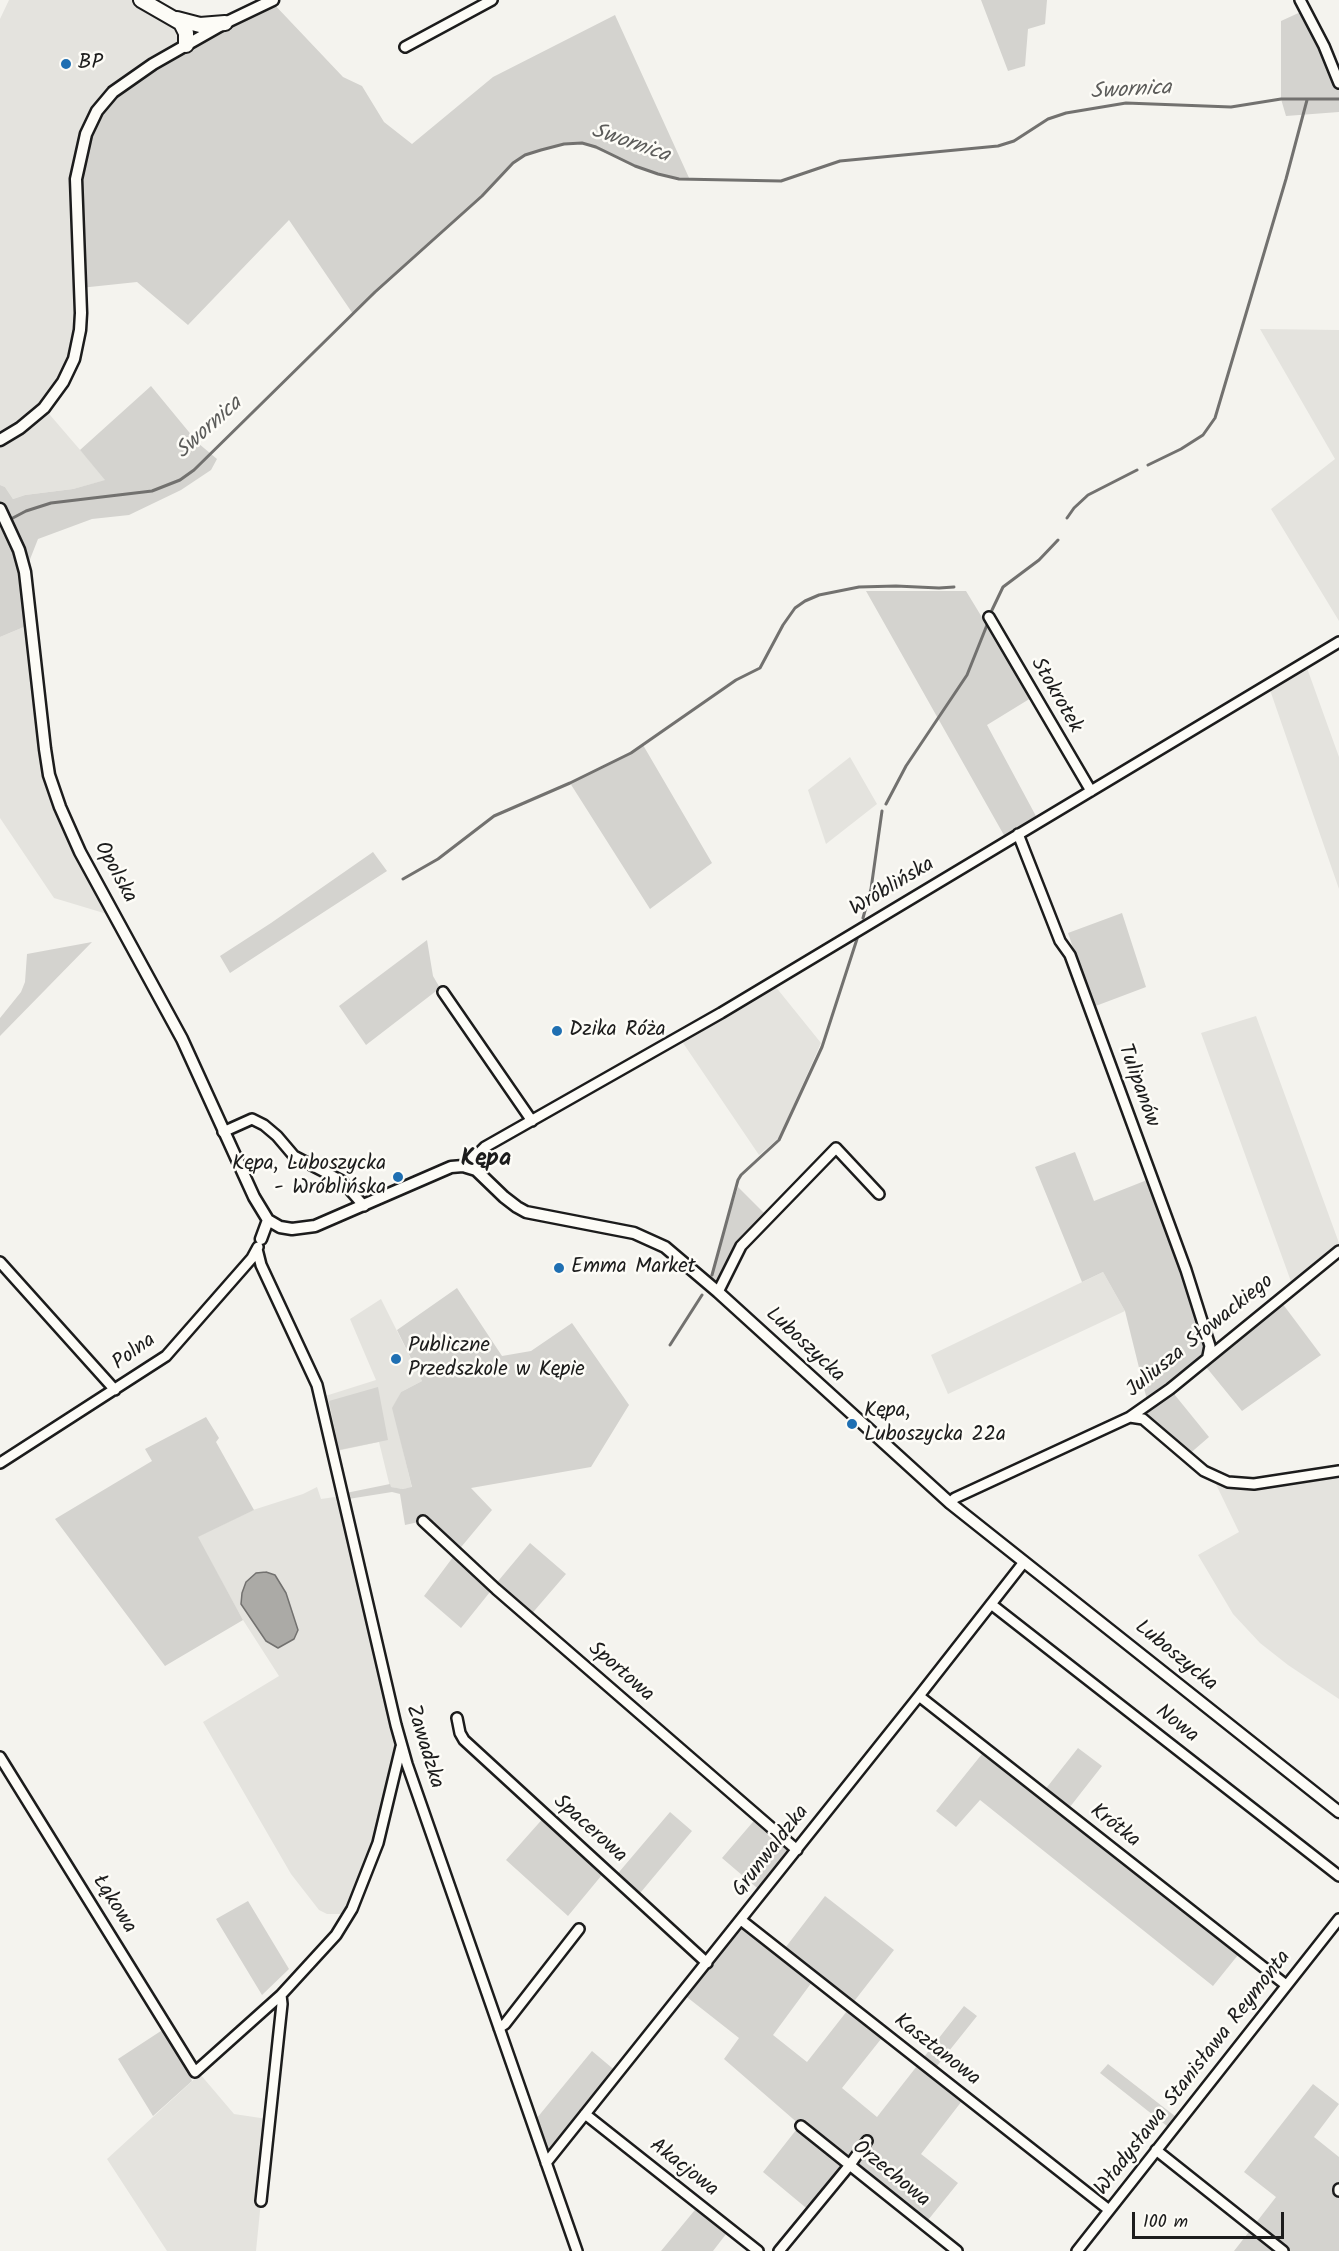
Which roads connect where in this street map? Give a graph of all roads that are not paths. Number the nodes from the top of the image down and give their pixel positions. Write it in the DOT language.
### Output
graph roads {
  1 [pos="141,0"];
  2 [pos="273,0"];
  3 [pos="492,0"];
  4 [pos="1300,0"];
  5 [pos="176,19"];
  6 [pos="225,23"];
  7 [pos="186,45"];
  8 [pos="405,47"];
  9 [pos="1339,82"];
  10 [pos="0,440"];
  11 [pos="0,509"];
  12 [pos="989,617"];
  13 [pos="1339,642"];
  14 [pos="1091,791"];
  15 [pos="1018,834"];
  16 [pos="443,992"];
  17 [pos="532,1121"];
  18 [pos="223,1132"];
  19 [pos="469,1167"];
  20 [pos="879,1194"];
  21 [pos="363,1206"];
  22 [pos="268,1220"];
  23 [pos="259,1244"];
  24 [pos="1339,1251"];
  25 [pos="0,1262"];
  26 [pos="718,1292"];
  27 [pos="1208,1356"];
  28 [pos="115,1390"];
  29 [pos="1130,1417"];
  30 [pos="0,1463"];
  31 [pos="1339,1471"];
  32 [pos="950,1503"];
  33 [pos="423,1521"];
  34 [pos="1024,1562"];
  35 [pos="991,1604"];
  36 [pos="919,1696"];
  37 [pos="457,1718"];
  38 [pos="402,1745"];
  39 [pos="0,1757"];
  40 [pos="1339,1812"];
  41 [pos="797,1850"];
  42 [pos="1339,1876"];
  43 [pos="1339,1919"];
  44 [pos="741,1920"];
  45 [pos="579,1929"];
  46 [pos="707,1963"];
  47 [pos="1286,1985"];
  48 [pos="281,1995"];
  49 [pos="499,2028"];
  50 [pos="585,2114"];
  51 [pos="801,2126"];
  52 [pos="867,2141"];
  53 [pos="1156,2150"];
  54 [pos="546,2163"];
  55 [pos="849,2166"];
  56 [pos="261,2201"];
  57 [pos="1109,2210"];
  58 [pos="577,2251"];
  59 [pos="758,2251"];
  60 [pos="779,2251"];
  61 [pos="957,2251"];
  62 [pos="1077,2251"];
  63 [pos="1283,2251"];
  1 -- 5 [label="main road"];
  2 -- 6 [label="street"];
  3 -- 8 [label="street"];
  4 -- 9 [label="street"];
  5 -- 6 [label="main road"];
  5 -- 7 [label="main road"];
  6 -- 7 [label="street"];
  7 -- 10 [label="street"];
  11 -- 18 [label="street, Opolska"];
  12 -- 14 [label="street, Stokrotek"];
  13 -- 14 [label="street, Wróblińska"];
  14 -- 15 [label="street, Wróblińska"];
  15 -- 17 [label="street, Wróblińska"];
  15 -- 27 [label="street, Tulipanów"];
  16 -- 17 [label="street"];
  17 -- 19 [label="street, Wróblińska"];
  18 -- 21 [label="street"];
  18 -- 22 [label="street, Opolska"];
  19 -- 21 [label="street"];
  19 -- 26 [label="street, Luboszycka"];
  20 -- 26 [label="street"];
  21 -- 22 [label="street"];
  22 -- 23 [label="street"];
  23 -- 28 [label="street, Polna"];
  23 -- 38 [label="street, Zawadzka"];
  24 -- 27 [label="street, Juliusza Słowackiego"];
  25 -- 28 [label="street"];
  26 -- 32 [label="street, Luboszycka"];
  27 -- 29 [label="street, Juliusza Słowackiego"];
  28 -- 30 [label="street, Polna"];
  29 -- 31 [label="street"];
  29 -- 32 [label="street, Juliusza Słowackiego"];
  32 -- 34 [label="street, Luboszycka"];
  33 -- 41 [label="street, Sportowa"];
  34 -- 35 [label="street, Grunwaldzka"];
  34 -- 40 [label="street, Luboszycka"];
  35 -- 36 [label="street, Grunwaldzka"];
  35 -- 42 [label="street, Nowa"];
  36 -- 41 [label="street, Grunwaldzka"];
  36 -- 47 [label="street, Krótka"];
  37 -- 46 [label="street, Spacerowa"];
  38 -- 48 [label="street"];
  38 -- 49 [label="street, Zawadzka"];
  39 -- 48 [label="street, Łąkowa"];
  41 -- 44 [label="street, Grunwaldzka"];
  43 -- 47 [label="street, Władysława Stanisława Reymonta"];
  44 -- 46 [label="street, Grunwaldzka"];
  44 -- 57 [label="street, Kasztanowa"];
  45 -- 49 [label="street"];
  46 -- 50 [label="street, Grunwaldzka"];
  47 -- 53 [label="street, Władysława Stanisława Reymonta"];
  48 -- 56 [label="street"];
  49 -- 54 [label="street, Zawadzka"];
  50 -- 54 [label="street, Grunwaldzka"];
  50 -- 59 [label="street, Akacjowa"];
  51 -- 55 [label="street, Orzechowa"];
  52 -- 55 [label="street"];
  53 -- 57 [label="street, Władysława Stanisława Reymonta"];
  53 -- 63 [label="street"];
  54 -- 58 [label="street, Zawadzka"];
  55 -- 60 [label="street"];
  55 -- 61 [label="street, Orzechowa"];
  57 -- 62 [label="street, Władysława Stanisława Reymonta"];
}
